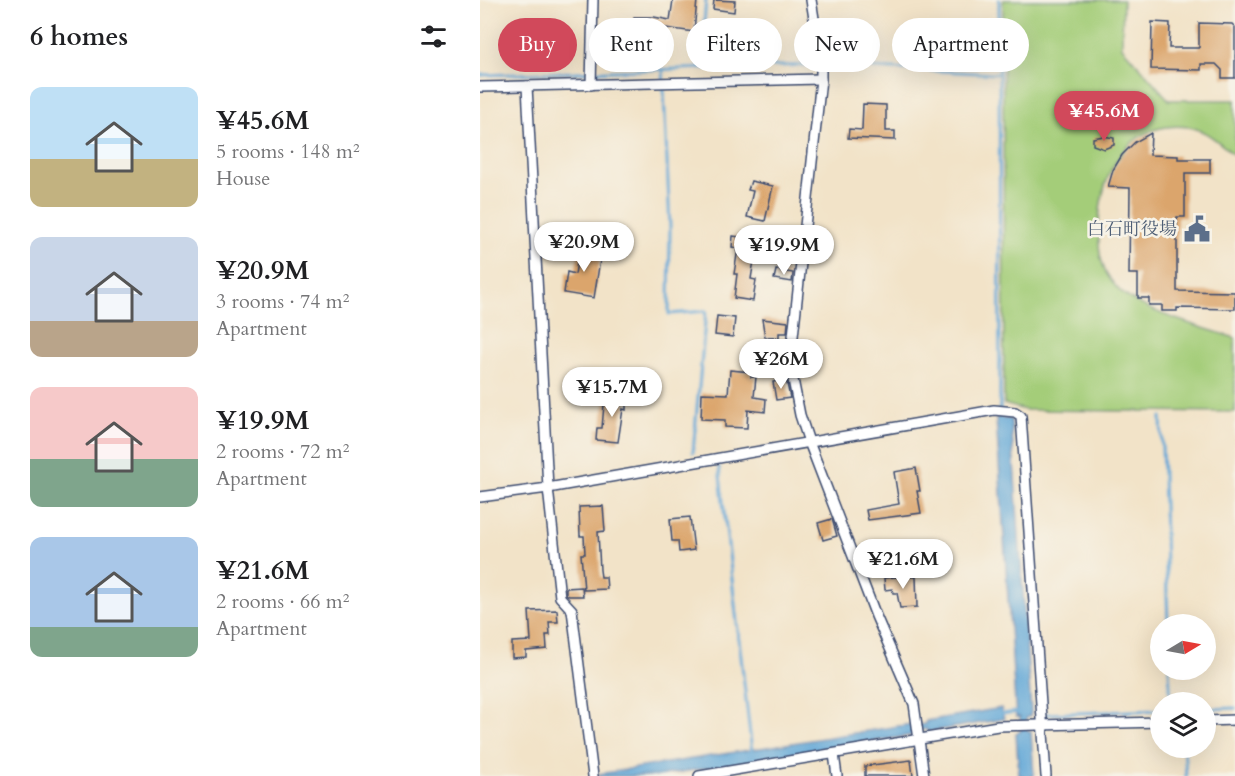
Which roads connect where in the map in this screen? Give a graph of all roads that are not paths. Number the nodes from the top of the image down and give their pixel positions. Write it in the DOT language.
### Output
graph roads {
  1 [pos="593,0"];
  2 [pos="811,0"];
  3 [pos="814,18"];
  4 [pos="808,72"];
  5 [pos="821,72"];
  6 [pos="591,76"];
  7 [pos="527,86"];
  8 [pos="480,87"];
  9 [pos="809,442"];
  10 [pos="548,488"];
  11 [pos="480,497"];
  12 [pos="1235,720"];
  13 [pos="1216,721"];
  14 [pos="1150,722"];
  15 [pos="1042,724"];
  16 [pos="919,732"];
  17 [pos="834,754"];
  18 [pos="593,776"];
  19 [pos="699,776"];
  20 [pos="837,776"];
  21 [pos="924,776"];
  22 [pos="1046,776"];
  1 -- 6 [label="street"];
  2 -- 3 [label="street"];
  4 -- 6 [label="street"];
  5 -- 9 [label="street"];
  6 -- 7 [label="street"];
  7 -- 8 [label="street"];
  7 -- 10 [label="street"];
  9 -- 10 [label="street"];
  9 -- 15 [label="street"];
  9 -- 16 [label="street"];
  10 -- 11 [label="street"];
  10 -- 18 [label="street"];
  12 -- 13 [label="street"];
  14 -- 15 [label="street"];
  15 -- 16 [label="street"];
  15 -- 22 [label="street"];
  16 -- 17 [label="street"];
  16 -- 21 [label="street"];
  17 -- 19 [label="street"];
  17 -- 20 [label="street"];
}
